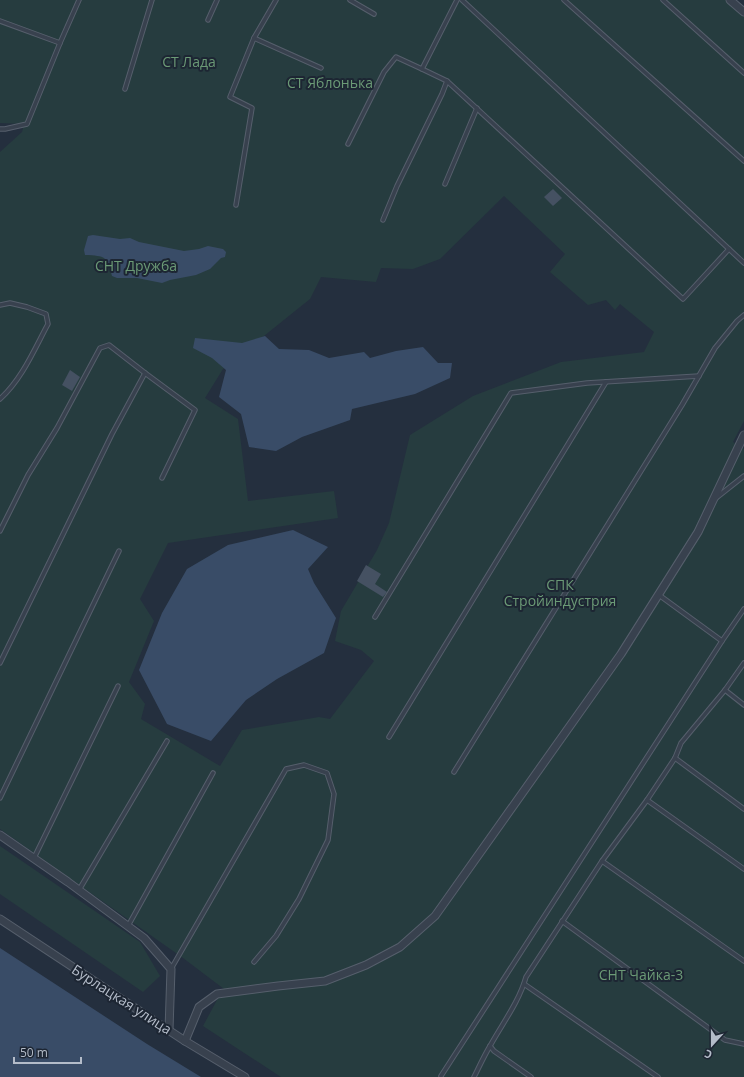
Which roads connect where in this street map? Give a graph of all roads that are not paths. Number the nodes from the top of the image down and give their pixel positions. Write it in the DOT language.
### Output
graph roads {
  1 [pos="79,0"];
  2 [pos="152,0"];
  3 [pos="217,0"];
  4 [pos="276,0"];
  5 [pos="350,0"];
  6 [pos="457,0"];
  7 [pos="462,0"];
  8 [pos="564,0"];
  9 [pos="663,0"];
  10 [pos="730,0"];
  11 [pos="744,12"];
  12 [pos="374,14"];
  13 [pos="208,20"];
  14 [pos="0,21"];
  15 [pos="254,38"];
  16 [pos="60,43"];
  17 [pos="321,68"];
  18 [pos="422,69"];
  19 [pos="744,73"];
  20 [pos="447,81"];
  21 [pos="125,89"];
  22 [pos="477,108"];
  23 [pos="0,129"];
  24 [pos="348,144"];
  25 [pos="744,161"];
  26 [pos="445,184"];
  27 [pos="236,206"];
  28 [pos="383,220"];
  29 [pos="729,249"];
  30 [pos="744,263"];
  31 [pos="0,305"];
  32 [pos="744,315"];
  33 [pos="145,373"];
  34 [pos="699,376"];
  35 [pos="606,382"];
  36 [pos="0,400"];
  37 [pos="744,435"];
  38 [pos="744,476"];
  39 [pos="162,478"];
  40 [pos="713,500"];
  41 [pos="0,531"];
  42 [pos="119,551"];
  43 [pos="659,595"];
  44 [pos="744,609"];
  45 [pos="375,617"];
  46 [pos="722,641"];
  47 [pos="0,663"];
  48 [pos="744,663"];
  49 [pos="118,686"];
  50 [pos="725,690"];
  51 [pos="744,705"];
  52 [pos="390,737"];
  53 [pos="167,741"];
  54 [pos="676,758"];
  55 [pos="454,772"];
  56 [pos="213,773"];
  57 [pos="0,798"];
  58 [pos="647,800"];
  59 [pos="744,809"];
  60 [pos="0,835"];
  61 [pos="34,858"];
  62 [pos="602,861"];
  63 [pos="744,870"];
  64 [pos="78,890"];
  65 [pos="0,919"];
  66 [pos="562,921"];
  67 [pos="128,926"];
  68 [pos="744,961"];
  69 [pos="254,962"];
  70 [pos="171,969"];
  71 [pos="524,984"];
  72 [pos="169,1030"];
  73 [pos="185,1041"];
  74 [pos="744,1044"];
  75 [pos="490,1046"];
  76 [pos="441,1076"];
  77 [pos="245,1077"];
  78 [pos="474,1077"];
  79 [pos="531,1077"];
  80 [pos="658,1077"];
  1 -- 16 [label="lane"];
  2 -- 21 [label="lane"];
  3 -- 13 [label="lane"];
  4 -- 15 [label="lane"];
  5 -- 12 [label="lane"];
  6 -- 18 [label="lane"];
  7 -- 29 [label="lane"];
  8 -- 25 [label="lane"];
  9 -- 19 [label="lane"];
  10 -- 11 [label="street"];
  14 -- 16 [label="lane"];
  15 -- 17 [label="lane"];
  15 -- 27 [label="lane"];
  16 -- 23 [label="lane"];
  18 -- 20 [label="lane"];
  18 -- 24 [label="lane"];
  20 -- 22 [label="lane"];
  20 -- 28 [label="lane"];
  22 -- 26 [label="lane"];
  22 -- 29 [label="lane"];
  29 -- 30 [label="lane"];
  31 -- 36 [label="lane"];
  32 -- 34 [label="lane"];
  33 -- 39 [label="lane"];
  33 -- 41 [label="lane"];
  33 -- 47 [label="lane"];
  34 -- 35 [label="lane"];
  34 -- 55 [label="lane"];
  35 -- 45 [label="lane"];
  35 -- 52 [label="lane"];
  37 -- 40 [label="street"];
  38 -- 40 [label="lane"];
  40 -- 43 [label="street"];
  42 -- 57 [label="lane"];
  43 -- 46 [label="lane"];
  43 -- 73 [label="street"];
  44 -- 46 [label="lane"];
  46 -- 76 [label="lane"];
  48 -- 50 [label="lane"];
  49 -- 61 [label="lane"];
  50 -- 51 [label="lane"];
  50 -- 54 [label="lane"];
  53 -- 64 [label="lane"];
  54 -- 58 [label="lane"];
  54 -- 59 [label="lane"];
  56 -- 67 [label="lane"];
  58 -- 62 [label="lane"];
  58 -- 63 [label="lane"];
  60 -- 61 [label="street"];
  61 -- 64 [label="street"];
  62 -- 66 [label="lane"];
  62 -- 68 [label="lane"];
  64 -- 67 [label="street"];
  65 -- 72 [label="street, Бурлацкая улица"];
  66 -- 71 [label="lane"];
  66 -- 74 [label="lane"];
  67 -- 70 [label="street"];
  69 -- 70 [label="lane"];
  70 -- 72 [label="street"];
  71 -- 75 [label="lane"];
  71 -- 80 [label="lane"];
  72 -- 73 [label="street, Бурлацкая улица"];
  73 -- 77 [label="street, Бурлацкая улица"];
  75 -- 78 [label="lane"];
  75 -- 79 [label="lane"];
}
